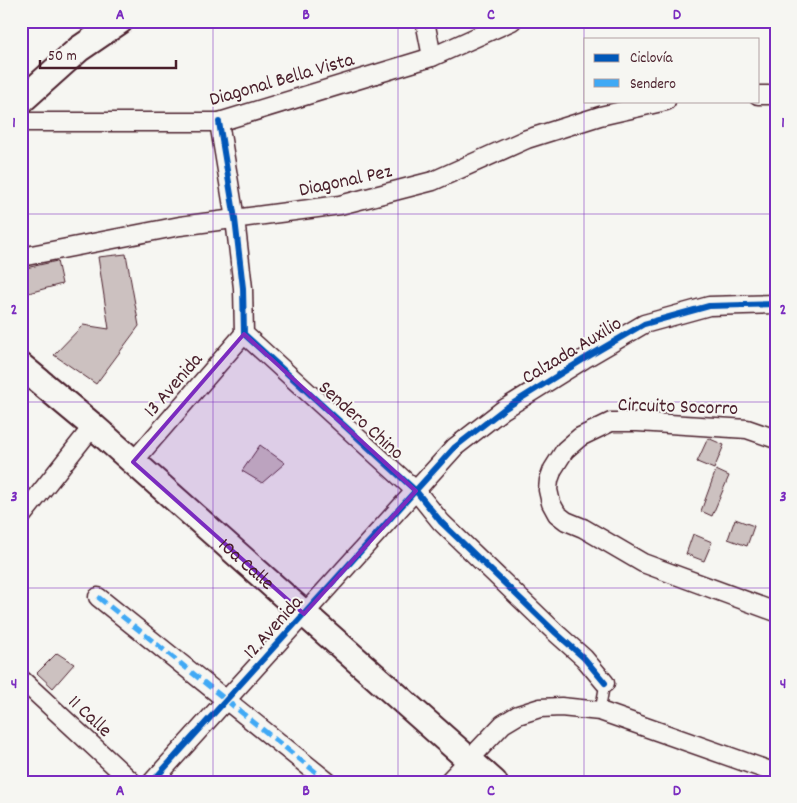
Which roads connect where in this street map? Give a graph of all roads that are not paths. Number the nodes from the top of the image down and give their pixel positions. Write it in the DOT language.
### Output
graph roads {
  1 [pos="120,21"];
  2 [pos="425,21"];
  3 [pos="512,21"];
  4 [pos="432,58"];
  5 [pos="760,95"];
  6 [pos="776,96"];
  7 [pos="21,100"];
  8 [pos="662,102"];
  9 [pos="21,122"];
  10 [pos="219,122"];
  11 [pos="235,219"];
  12 [pos="21,257"];
  13 [pos="776,304"];
  14 [pos="244,334"];
  15 [pos="21,366"];
  16 [pos="93,426"];
  17 [pos="776,439"];
  18 [pos="133,462"];
  19 [pos="416,491"];
  20 [pos="21,517"];
  21 [pos="98,597"];
  22 [pos="776,612"];
  23 [pos="304,614"];
  24 [pos="21,679"];
  25 [pos="605,684"];
  26 [pos="228,700"];
  27 [pos="600,710"];
  28 [pos="468,759"];
  29 [pos="776,774"];
  30 [pos="132,782"];
  31 [pos="152,782"];
  32 [pos="328,782"];
  33 [pos="448,782"];
  34 [pos="494,782"];
  1 -- 7 [label="street"];
  2 -- 4 [label="street"];
  3 -- 4 [label="street, Diagonal Bella Vista"];
  4 -- 10 [label="street, Diagonal Bella Vista"];
  5 -- 6 [label="street"];
  8 -- 11 [label="street, Diagonal Pez"];
  9 -- 10 [label="street, Diagonal Bella Vista"];
  10 -- 11 [label="street"];
  11 -- 12 [label="street, Diagonal Pez"];
  11 -- 14 [label="street"];
  13 -- 19 [label="street, Calzada Auxilio"];
  14 -- 18 [label="street, 13 Avenida"];
  14 -- 19 [label="street, Sendero Chino"];
  15 -- 16 [label="street, 10a Calle"];
  16 -- 18 [label="street, 10a Calle"];
  16 -- 20 [label="street"];
  17 -- 22 [label="street, Circuito Socorro"];
  18 -- 23 [label="street, 10a Calle"];
  19 -- 23 [label="street, 12 Avenida"];
  19 -- 25 [label="street, Sendero Chino"];
  21 -- 26 [label="street"];
  23 -- 26 [label="street, 12 Avenida"];
  23 -- 28 [label="street, 10a Calle"];
  24 -- 30 [label="street, 11 Calle"];
  25 -- 27 [label="lane, Sendero Chino"];
  26 -- 31 [label="street, 12 Avenida"];
  26 -- 32 [label="street"];
  27 -- 28 [label="street"];
  27 -- 29 [label="street"];
  28 -- 33 [label="street"];
  28 -- 34 [label="street, 10a Calle"];
}
